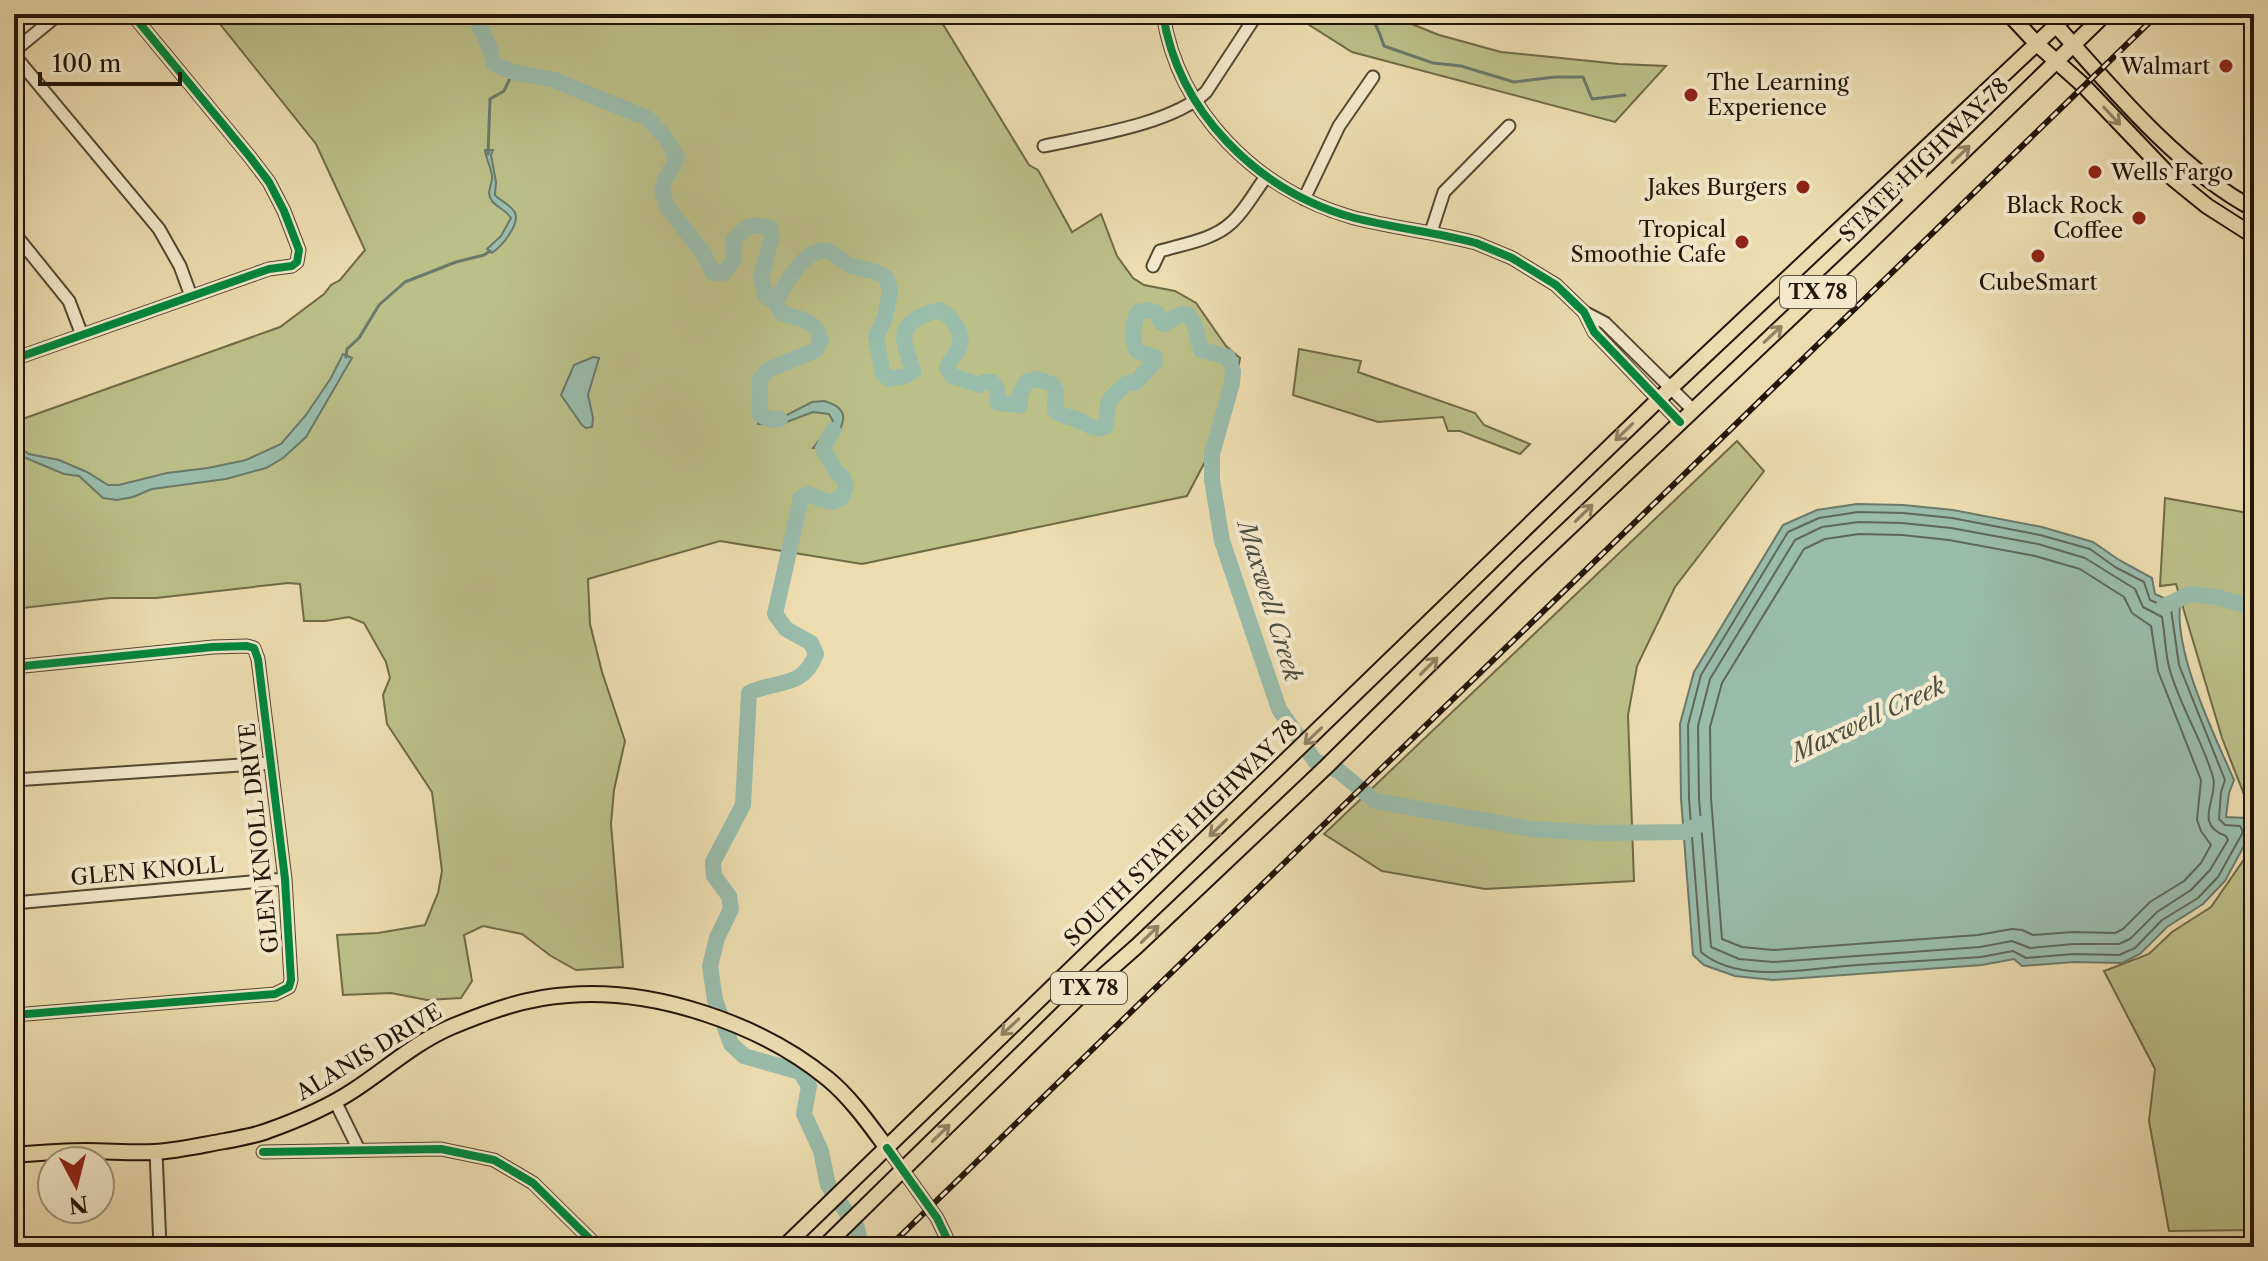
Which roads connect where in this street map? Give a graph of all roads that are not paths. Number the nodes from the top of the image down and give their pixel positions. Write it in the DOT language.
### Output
graph roads {
  1 [pos="59,14"];
  2 [pos="132,14"];
  3 [pos="1163,14"];
  4 [pos="1257,14"];
  5 [pos="2009,14"];
  6 [pos="2046,14"];
  7 [pos="2068,14"];
  8 [pos="2105,14"];
  9 [pos="2056,26"];
  10 [pos="2037,44"];
  11 [pos="2072,44"];
  12 [pos="14,53"];
  13 [pos="2056,62"];
  14 [pos="1373,77"];
  15 [pos="1194,101"];
  16 [pos="1509,126"];
  17 [pos="1044,146"];
  18 [pos="1911,162"];
  19 [pos="2204,175"];
  20 [pos="1266,177"];
  21 [pos="2188,191"];
  22 [pos="1304,199"];
  23 [pos="2254,209"];
  24 [pos="1431,232"];
  25 [pos="14,233"];
  26 [pos="2254,236"];
  27 [pos="1860,252"];
  28 [pos="1153,266"];
  29 [pos="191,296"];
  30 [pos="1584,312"];
  31 [pos="82,335"];
  32 [pos="1621,339"];
  33 [pos="1610,349"];
  34 [pos="14,359"];
  35 [pos="1671,388"];
  36 [pos="1658,400"];
  37 [pos="1693,410"];
  38 [pos="1680,422"];
  39 [pos="1504,548"];
  40 [pos="14,667"];
  41 [pos="271,763"];
  42 [pos="14,780"];
  43 [pos="285,879"];
  44 [pos="14,903"];
  45 [pos="14,1015"];
  46 [pos="335,1101"];
  47 [pos="887,1148"];
  48 [pos="359,1150"];
  49 [pos="156,1152"];
  50 [pos="263,1152"];
  51 [pos="14,1155"];
  52 [pos="903,1169"];
  53 [pos="2254,1244"];
  54 [pos="160,1247"];
  55 [pos="598,1247"];
  56 [pos="784,1247"];
  57 [pos="824,1247"];
  58 [pos="951,1247"];
  59 [pos="2175,1247"];
  1 -- 12 [label="street"];
  2 -- 29 [label="street"];
  3 -- 15 [label="street"];
  4 -- 15 [label="street"];
  5 -- 10 [label="main road"];
  6 -- 9 [label="main road"];
  7 -- 9 [label="main road, STATE HIGHWAY 78 / TX 78"];
  8 -- 11 [label="main road, STATE HIGHWAY 78 / TX 78"];
  9 -- 10 [label="main road, STATE HIGHWAY 78 / TX 78"];
  9 -- 11 [label="main road"];
  10 -- 13 [label="main road"];
  10 -- 18 [label="main road, STATE HIGHWAY 78 / TX 78"];
  11 -- 13 [label="main road, STATE HIGHWAY 78 / TX 78"];
  11 -- 19 [label="main road"];
  12 -- 29 [label="street"];
  13 -- 21 [label="main road, one-way"];
  27 -- 13 [label="main road, STATE HIGHWAY 78 / TX 78, one-way"];
  14 -- 22 [label="street"];
  15 -- 17 [label="street"];
  15 -- 20 [label="street"];
  16 -- 24 [label="street"];
  18 -- 27 [label="main road"];
  18 -- 35 [label="main road, STATE HIGHWAY 78 / TX 78"];
  19 -- 21 [label="main road"];
  19 -- 23 [label="main road"];
  20 -- 22 [label="street"];
  20 -- 28 [label="street"];
  21 -- 26 [label="main road"];
  22 -- 24 [label="street"];
  24 -- 30 [label="street"];
  25 -- 31 [label="street"];
  37 -- 27 [label="main road, STATE HIGHWAY 78 / TX 78, one-way"];
  29 -- 31 [label="street"];
  30 -- 32 [label="street"];
  30 -- 33 [label="street"];
  31 -- 34 [label="street"];
  32 -- 33 [label="street"];
  32 -- 35 [label="street"];
  33 -- 36 [label="street"];
  35 -- 36 [label="main road, STATE HIGHWAY 78 / TX 78"];
  35 -- 37 [label="street"];
  36 -- 38 [label="street"];
  36 -- 39 [label="main road, STATE HIGHWAY 78 / TX 78, one-way"];
  37 -- 38 [label="main road, STATE HIGHWAY 78 / TX 78"];
  52 -- 38 [label="main road, STATE HIGHWAY 78 / TX 78, one-way"];
  39 -- 47 [label="main road, SOUTH STATE HIGHWAY 78 / TX 78, one-way"];
  40 -- 41 [label="street, GLEN KNOLL DRIVE"];
  41 -- 42 [label="street"];
  41 -- 43 [label="street, GLEN KNOLL DRIVE"];
  43 -- 44 [label="street, GLEN KNOLL"];
  43 -- 45 [label="street, GLEN KNOLL DRIVE"];
  46 -- 47 [label="main road, ALANIS DRIVE"];
  46 -- 48 [label="street"];
  46 -- 49 [label="main road, ALANIS DRIVE"];
  47 -- 52 [label="street"];
  47 -- 56 [label="main road, SOUTH STATE HIGHWAY 78 / TX 78"];
  48 -- 50 [label="street"];
  48 -- 55 [label="street"];
  49 -- 51 [label="main road, ALANIS DRIVE"];
  49 -- 54 [label="street"];
  52 -- 57 [label="main road, TX 78"];
  52 -- 58 [label="street"];
  53 -- 59 [label="street"];
}
